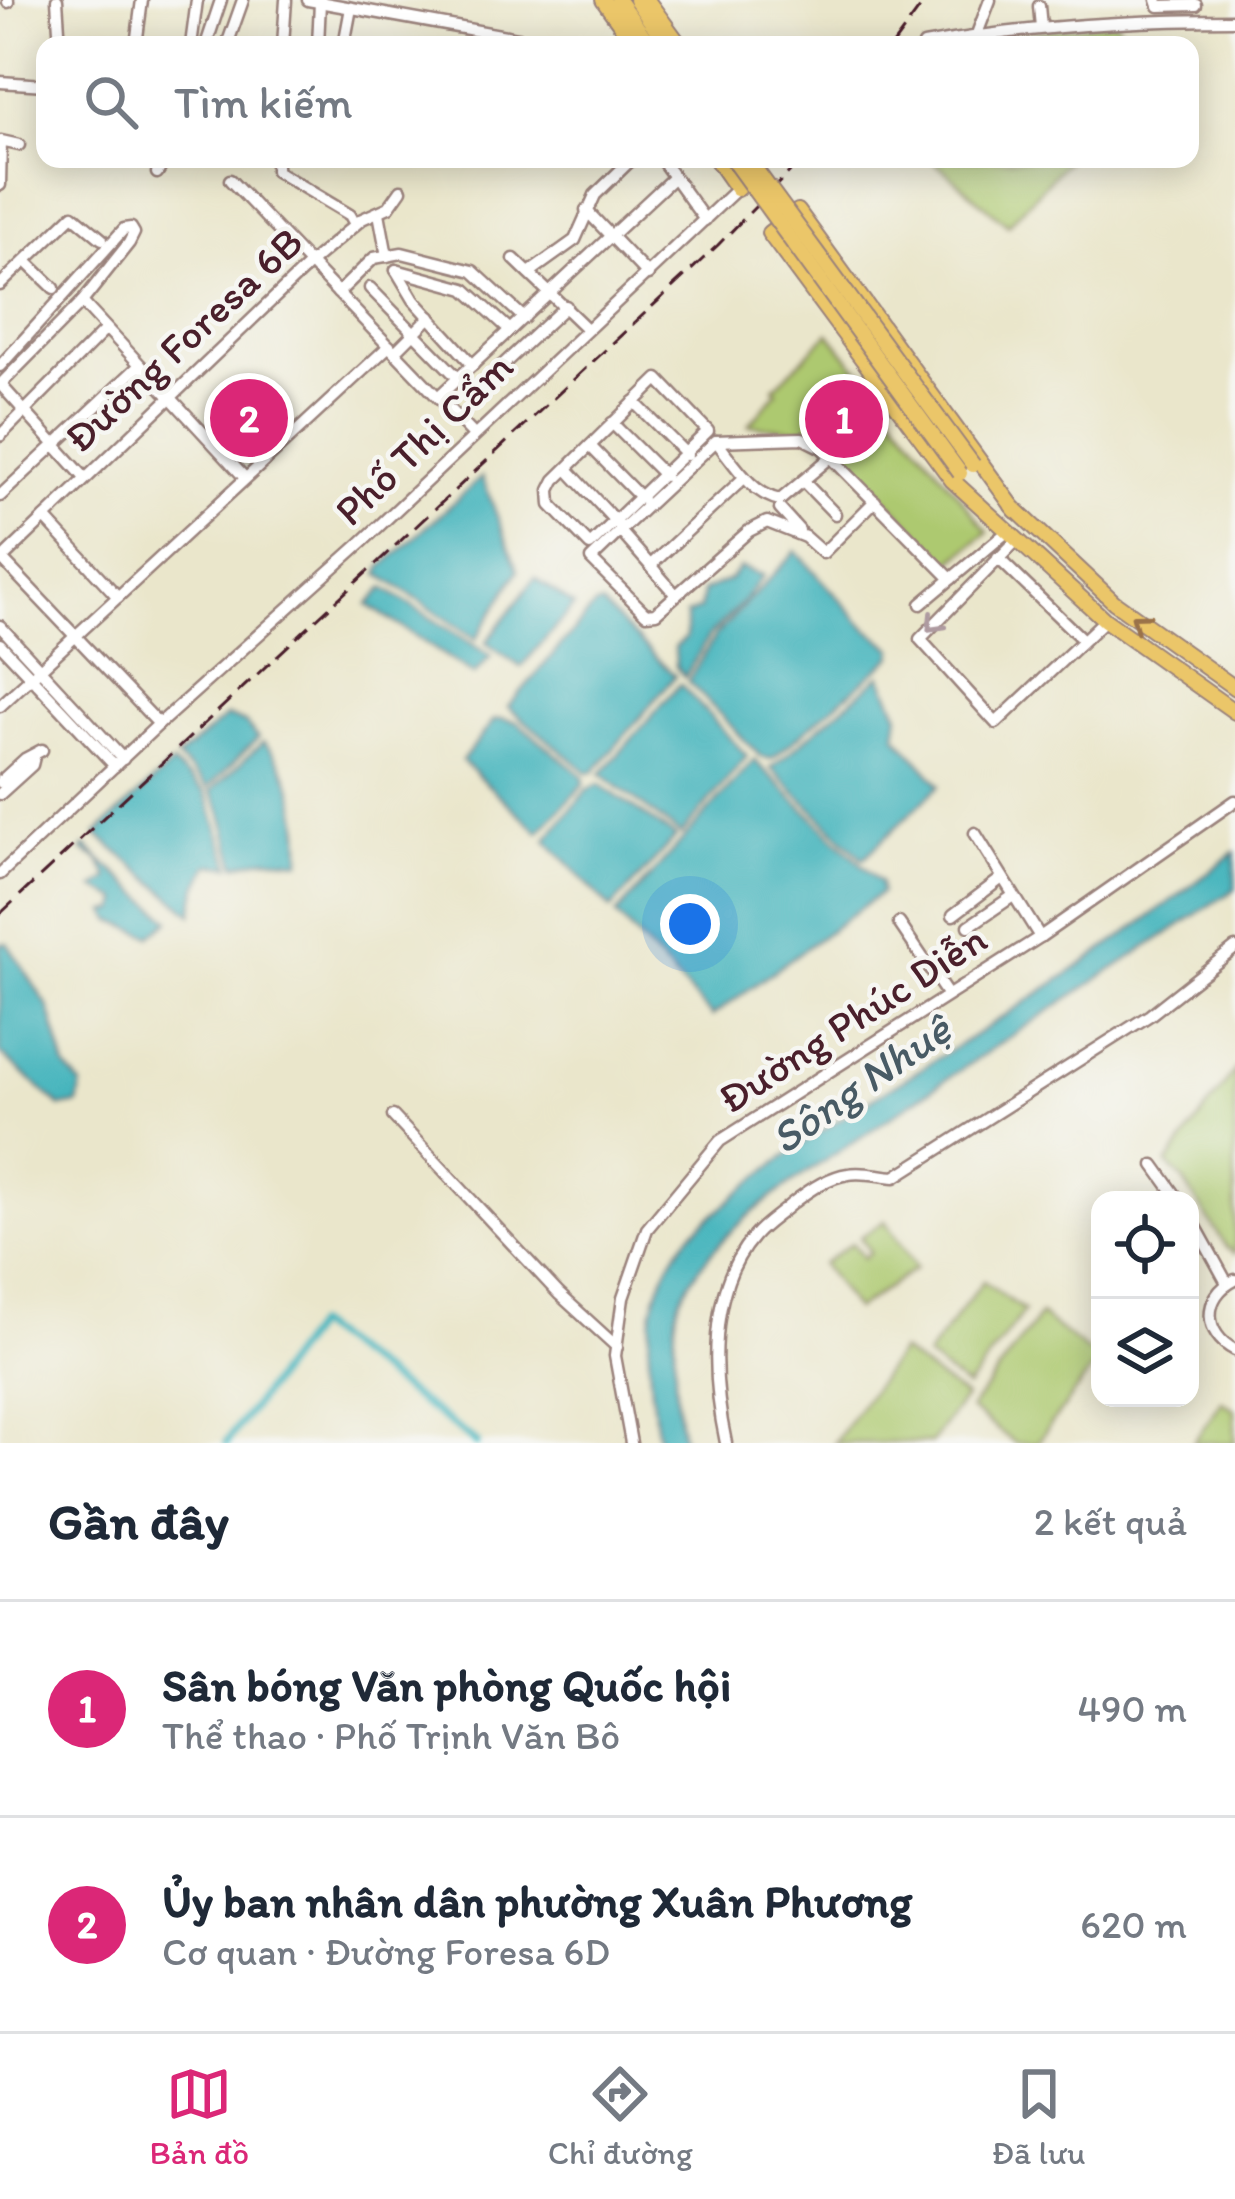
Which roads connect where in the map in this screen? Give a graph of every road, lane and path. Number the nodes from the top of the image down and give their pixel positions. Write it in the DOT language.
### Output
graph roads {
  1 [pos="57,0"];
  2 [pos="142,0"];
  3 [pos="197,0"];
  4 [pos="220,0"];
  5 [pos="243,0"];
  6 [pos="286,0"];
  7 [pos="402,0"];
  8 [pos="603,0"];
  9 [pos="618,0"];
  10 [pos="635,0"];
  11 [pos="647,0"];
  12 [pos="990,0"];
  13 [pos="1157,0"];
  14 [pos="314,1"];
  15 [pos="1203,3"];
  16 [pos="1039,6"];
  17 [pos="351,8"];
  18 [pos="398,15"];
  19 [pos="1235,20"];
  20 [pos="1209,21"];
  21 [pos="980,25"];
  22 [pos="1041,28"];
  23 [pos="59,36"];
  24 [pos="137,36"];
  25 [pos="192,36"];
  26 [pos="209,36"];
  27 [pos="230,36"];
  28 [pos="284,36"];
  29 [pos="318,36"];
  30 [pos="346,36"];
  31 [pos="509,36"];
  32 [pos="629,36"];
  33 [pos="644,36"];
  34 [pos="661,36"];
  35 [pos="673,36"];
  36 [pos="949,36"];
  37 [pos="0,82"];
  38 [pos="36,84"];
  39 [pos="19,145"];
  40 [pos="160,168"];
  41 [pos="276,168"];
  42 [pos="623,168"];
  43 [pos="668,168"];
  44 [pos="722,168"];
  45 [pos="738,168"];
  46 [pos="754,168"];
  47 [pos="754,168"];
  48 [pos="157,173"];
  49 [pos="674,177"];
  50 [pos="230,180"];
  51 [pos="0,185"];
  52 [pos="737,189"];
  53 [pos="401,190"];
  54 [pos="586,210"];
  55 [pos="379,213"];
  56 [pos="705,220"];
  57 [pos="358,222"];
  58 [pos="610,236"];
  59 [pos="102,239"];
  60 [pos="387,256"];
  61 [pos="514,259"];
  62 [pos="26,261"];
  63 [pos="310,264"];
  64 [pos="530,273"];
  65 [pos="648,274"];
  66 [pos="0,285"];
  67 [pos="54,288"];
  68 [pos="370,288"];
  69 [pos="338,292"];
  70 [pos="552,292"];
  71 [pos="82,302"];
  72 [pos="566,306"];
  73 [pos="430,317"];
  74 [pos="524,318"];
  75 [pos="106,329"];
  76 [pos="587,329"];
  77 [pos="510,330"];
  78 [pos="414,333"];
  79 [pos="392,349"];
  80 [pos="505,363"];
  81 [pos="0,365"];
  82 [pos="140,365"];
  83 [pos="473,365"];
  84 [pos="494,373"];
  85 [pos="458,378"];
  86 [pos="0,385"];
  87 [pos="526,385"];
  88 [pos="169,397"];
  89 [pos="438,397"];
  90 [pos="634,402"];
  91 [pos="24,410"];
  92 [pos="612,423"];
  93 [pos="473,434"];
  94 [pos="0,436"];
  95 [pos="716,441"];
  96 [pos="55,444"];
  97 [pos="590,446"];
  98 [pos="831,457"];
  99 [pos="689,458"];
  100 [pos="567,469"];
  101 [pos="967,469"];
  102 [pos="84,477"];
  103 [pos="245,478"];
  104 [pos="667,478"];
  105 [pos="744,478"];
  106 [pos="803,481"];
  107 [pos="0,496"];
  108 [pos="643,501"];
  109 [pos="875,501"];
  110 [pos="778,503"];
  111 [pos="1016,511"];
  112 [pos="835,514"];
  113 [pos="989,514"];
  114 [pos="45,518"];
  115 [pos="773,524"];
  116 [pos="619,526"];
  117 [pos="1011,536"];
  118 [pos="805,538"];
  119 [pos="1,559"];
  120 [pos="998,559"];
  121 [pos="651,565"];
  122 [pos="951,579"];
  123 [pos="676,595"];
  124 [pos="118,597"];
  125 [pos="921,604"];
  126 [pos="1105,620"];
  127 [pos="0,626"];
  128 [pos="76,637"];
  129 [pos="1083,640"];
  130 [pos="0,644"];
  131 [pos="35,673"];
  132 [pos="1235,688"];
  133 [pos="0,706"];
  134 [pos="1235,712"];
  135 [pos="159,724"];
  136 [pos="119,762"];
  137 [pos="0,782"];
  138 [pos="0,794"];
  139 [pos="1235,801"];
  140 [pos="975,833"];
  141 [pos="0,874"];
  142 [pos="1002,878"];
  143 [pos="1013,896"];
  144 [pos="953,915"];
  145 [pos="899,923"];
  146 [pos="969,926"];
  147 [pos="1040,937"];
  148 [pos="1235,948"];
  149 [pos="947,994"];
  150 [pos="393,1116"];
  151 [pos="1154,1165"];
  152 [pos="1173,1191"];
  153 [pos="1199,1230"];
  154 [pos="1231,1282"];
  155 [pos="616,1347"];
  156 [pos="1235,1350"];
  157 [pos="631,1443"];
  158 [pos="726,1443"];
  1 -- 23 [label="street"];
  2 -- 24 [label="street"];
  3 -- 25 [label="street"];
  4 -- 26 [label="street"];
  5 -- 27 [label="street"];
  6 -- 28 [label="street"];
  7 -- 18 [label="street"];
  8 -- 32 [label="main road"];
  9 -- 33 [label="main road"];
  10 -- 34 [label="main road"];
  11 -- 35 [label="main road"];
  12 -- 21 [label="street"];
  13 -- 15 [label="street"];
  14 -- 17 [label="street"];
  14 -- 29 [label="street"];
  15 -- 20 [label="street"];
  15 -- 20 [label="street"];
  16 -- 22 [label="street"];
  17 -- 18 [label="street"];
  17 -- 30 [label="street"];
  18 -- 31 [label="street"];
  19 -- 20 [label="street"];
  20 -- 22 [label="street"];
  21 -- 22 [label="street"];
  21 -- 36 [label="street"];
  37 -- 38 [label="street"];
  39 -- 51 [label="street"];
  40 -- 48 [label="street"];
  41 -- 57 [label="street"];
  42 -- 54 [label="street"];
  43 -- 49 [label="street"];
  44 -- 52 [label="main road"];
  45 -- 101 [label="main road, bridge"];
  46 -- 52 [label="street, Phố Thị Cẩm"];
  47 -- 101 [label="main road, bridge"];
  49 -- 56 [label="street"];
  49 -- 58 [label="street"];
  50 -- 63 [label="street"];
  52 -- 56 [label="street, Phố Thị Cẩm"];
  53 -- 55 [label="street"];
  54 -- 58 [label="street"];
  54 -- 64 [label="street"];
  55 -- 57 [label="street"];
  55 -- 60 [label="street"];
  56 -- 65 [label="street, Phố Thị Cẩm"];
  57 -- 63 [label="street, Đường Foresa 6B"];
  58 -- 65 [label="street"];
  58 -- 70 [label="street"];
  59 -- 62 [label="street"];
  60 -- 69 [label="street"];
  60 -- 74 [label="street"];
  61 -- 64 [label="street"];
  62 -- 66 [label="street"];
  62 -- 67 [label="street"];
  63 -- 69 [label="street"];
  63 -- 88 [label="street, Đường Foresa 6B"];
  64 -- 70 [label="street"];
  65 -- 76 [label="street, Phố Thị Cẩm"];
  68 -- 78 [label="street"];
  69 -- 79 [label="street"];
  70 -- 72 [label="street"];
  70 -- 74 [label="street"];
  71 -- 75 [label="street"];
  71 -- 81 [label="street"];
  71 -- 86 [label="street"];
  72 -- 76 [label="street"];
  72 -- 80 [label="street"];
  73 -- 77 [label="street"];
  73 -- 78 [label="street"];
  73 -- 83 [label="street"];
  74 -- 77 [label="street"];
  75 -- 82 [label="street"];
  75 -- 91 [label="street"];
  76 -- 87 [label="street, Phố Thị Cẩm"];
  77 -- 83 [label="street"];
  78 -- 79 [label="street"];
  78 -- 85 [label="street"];
  79 -- 89 [label="street"];
  79 -- 103 [label="street"];
  80 -- 84 [label="street"];
  80 -- 87 [label="street"];
  82 -- 88 [label="street"];
  82 -- 96 [label="street"];
  83 -- 85 [label="street"];
  85 -- 89 [label="street"];
  86 -- 91 [label="street"];
  87 -- 93 [label="street, Phố Thị Cẩm"];
  88 -- 102 [label="street, Đường Foresa 6B"];
  88 -- 103 [label="street"];
  89 -- 93 [label="street"];
  90 -- 92 [label="street"];
  90 -- 99 [label="street"];
  90 -- 99 [label="street"];
  91 -- 94 [label="street"];
  91 -- 96 [label="street"];
  92 -- 97 [label="street"];
  92 -- 104 [label="street"];
  93 -- 135 [label="street, Phố Thị Cẩm"];
  95 -- 98 [label="street"];
  95 -- 99 [label="street"];
  95 -- 105 [label="street"];
  96 -- 102 [label="street"];
  96 -- 107 [label="street"];
  97 -- 100 [label="street"];
  97 -- 108 [label="street"];
  98 -- 106 [label="street"];
  98 -- 109 [label="street"];
  99 -- 104 [label="street"];
  100 -- 116 [label="street"];
  100 -- 116 [label="street"];
  101 -- 111 [label="main road"];
  101 -- 113 [label="main road"];
  102 -- 114 [label="street, Đường Foresa 6B"];
  103 -- 124 [label="street"];
  104 -- 108 [label="street"];
  105 -- 110 [label="street"];
  105 -- 121 [label="street"];
  106 -- 110 [label="street"];
  106 -- 112 [label="street"];
  108 -- 116 [label="street"];
  109 -- 118 [label="street"];
  109 -- 122 [label="street"];
  110 -- 115 [label="street"];
  110 -- 118 [label="street"];
  111 -- 113 [label="main road"];
  132 -- 111 [label="main road, one-way"];
  113 -- 117 [label="main road"];
  114 -- 119 [label="street, Đường Foresa 6B"];
  114 -- 124 [label="street"];
  115 -- 118 [label="street"];
  115 -- 123 [label="street"];
  116 -- 121 [label="street"];
  116 -- 123 [label="street"];
  117 -- 120 [label="street"];
  117 -- 122 [label="street"];
  117 -- 126 [label="main road"];
  119 -- 128 [label="street"];
  120 -- 129 [label="street"];
  120 -- 129 [label="street, one-way"];
  121 -- 123 [label="street"];
  122 -- 125 [label="street"];
  124 -- 128 [label="street"];
  126 -- 129 [label="street"];
  126 -- 134 [label="main road"];
  127 -- 131 [label="street"];
  128 -- 131 [label="street"];
  128 -- 135 [label="street"];
  130 -- 131 [label="street"];
  131 -- 133 [label="street"];
  131 -- 136 [label="street"];
  135 -- 136 [label="street, Phố Thị Cẩm"];
  136 -- 141 [label="street, Phố Thị Cẩm"];
  137 -- 138 [label="street"];
  139 -- 147 [label="street, Đường Phúc Diễn"];
  140 -- 142 [label="street"];
  142 -- 143 [label="street"];
  142 -- 144 [label="street"];
  143 -- 146 [label="street"];
  143 -- 147 [label="street"];
  145 -- 149 [label="street"];
  147 -- 149 [label="street, Đường Phúc Diễn"];
  148 -- 158 [label="street"];
  149 -- 155 [label="street, Đường Phúc Diễn"];
  150 -- 155 [label="street"];
  151 -- 152 [label="street"];
  153 -- 154 [label="street"];
  154 -- 156 [label="street"];
  155 -- 157 [label="street, Đường Phúc Diễn"];
}
